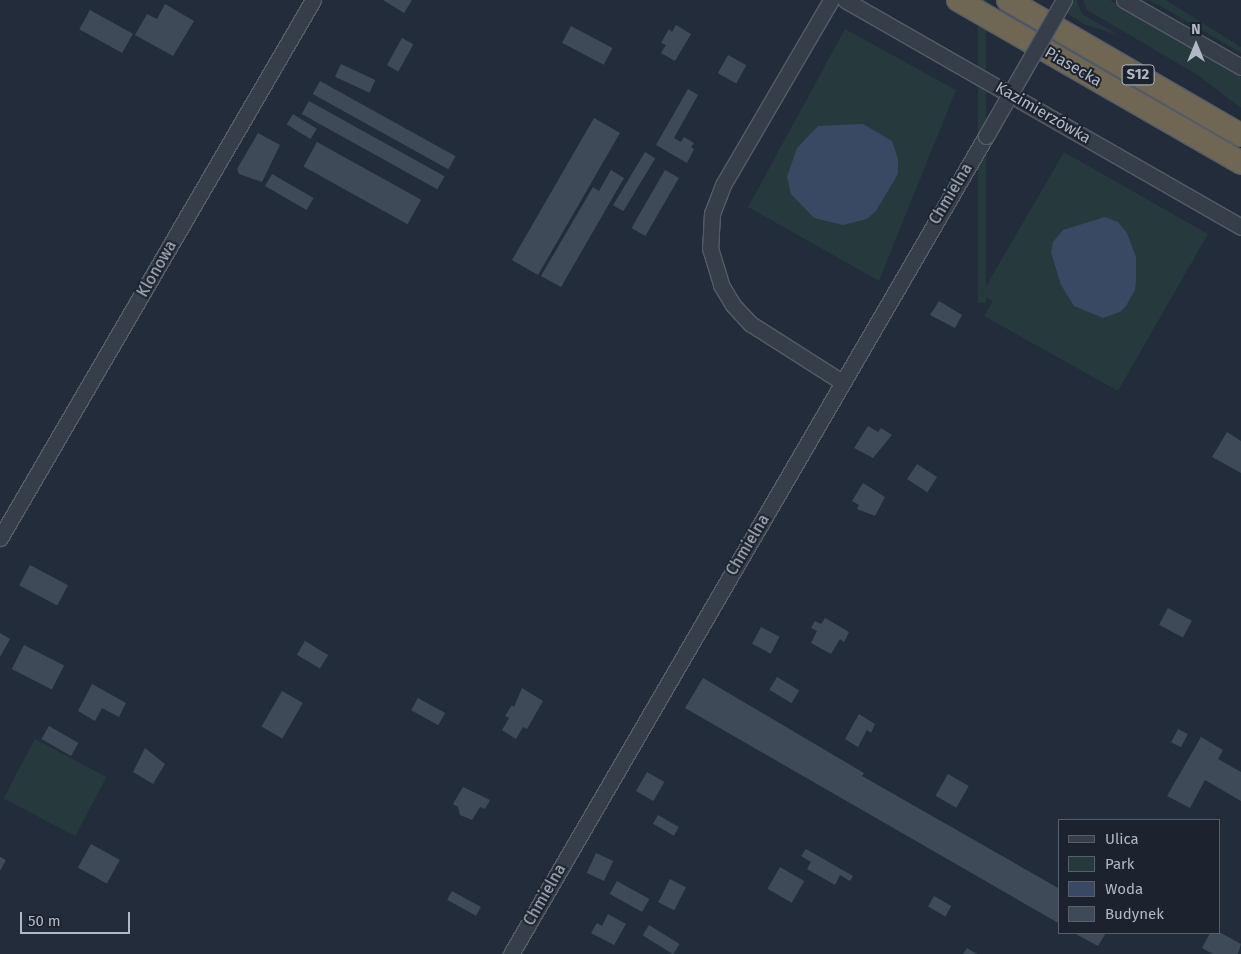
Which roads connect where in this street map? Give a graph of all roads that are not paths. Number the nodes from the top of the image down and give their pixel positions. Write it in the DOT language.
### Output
graph roads {
  1 [pos="313,0"];
  2 [pos="831,0"];
  3 [pos="845,0"];
  4 [pos="958,0"];
  5 [pos="1008,0"];
  6 [pos="1064,0"];
  7 [pos="1124,0"];
  8 [pos="1241,68"];
  9 [pos="1241,135"];
  10 [pos="1241,163"];
  11 [pos="1241,226"];
  12 [pos="842,382"];
  13 [pos="0,538"];
  14 [pos="511,954"];
  1 -- 13 [label="street, Klonowa"];
  2 -- 12 [label="street"];
  3 -- 11 [label="street, Kazimierzówka"];
  4 -- 10 [label="highway, Piasecka / S12"];
  5 -- 9 [label="highway, Piasecka / S12"];
  6 -- 12 [label="street, Chmielna, bridge"];
  7 -- 8 [label="street"];
  12 -- 14 [label="street, Chmielna"];
}
